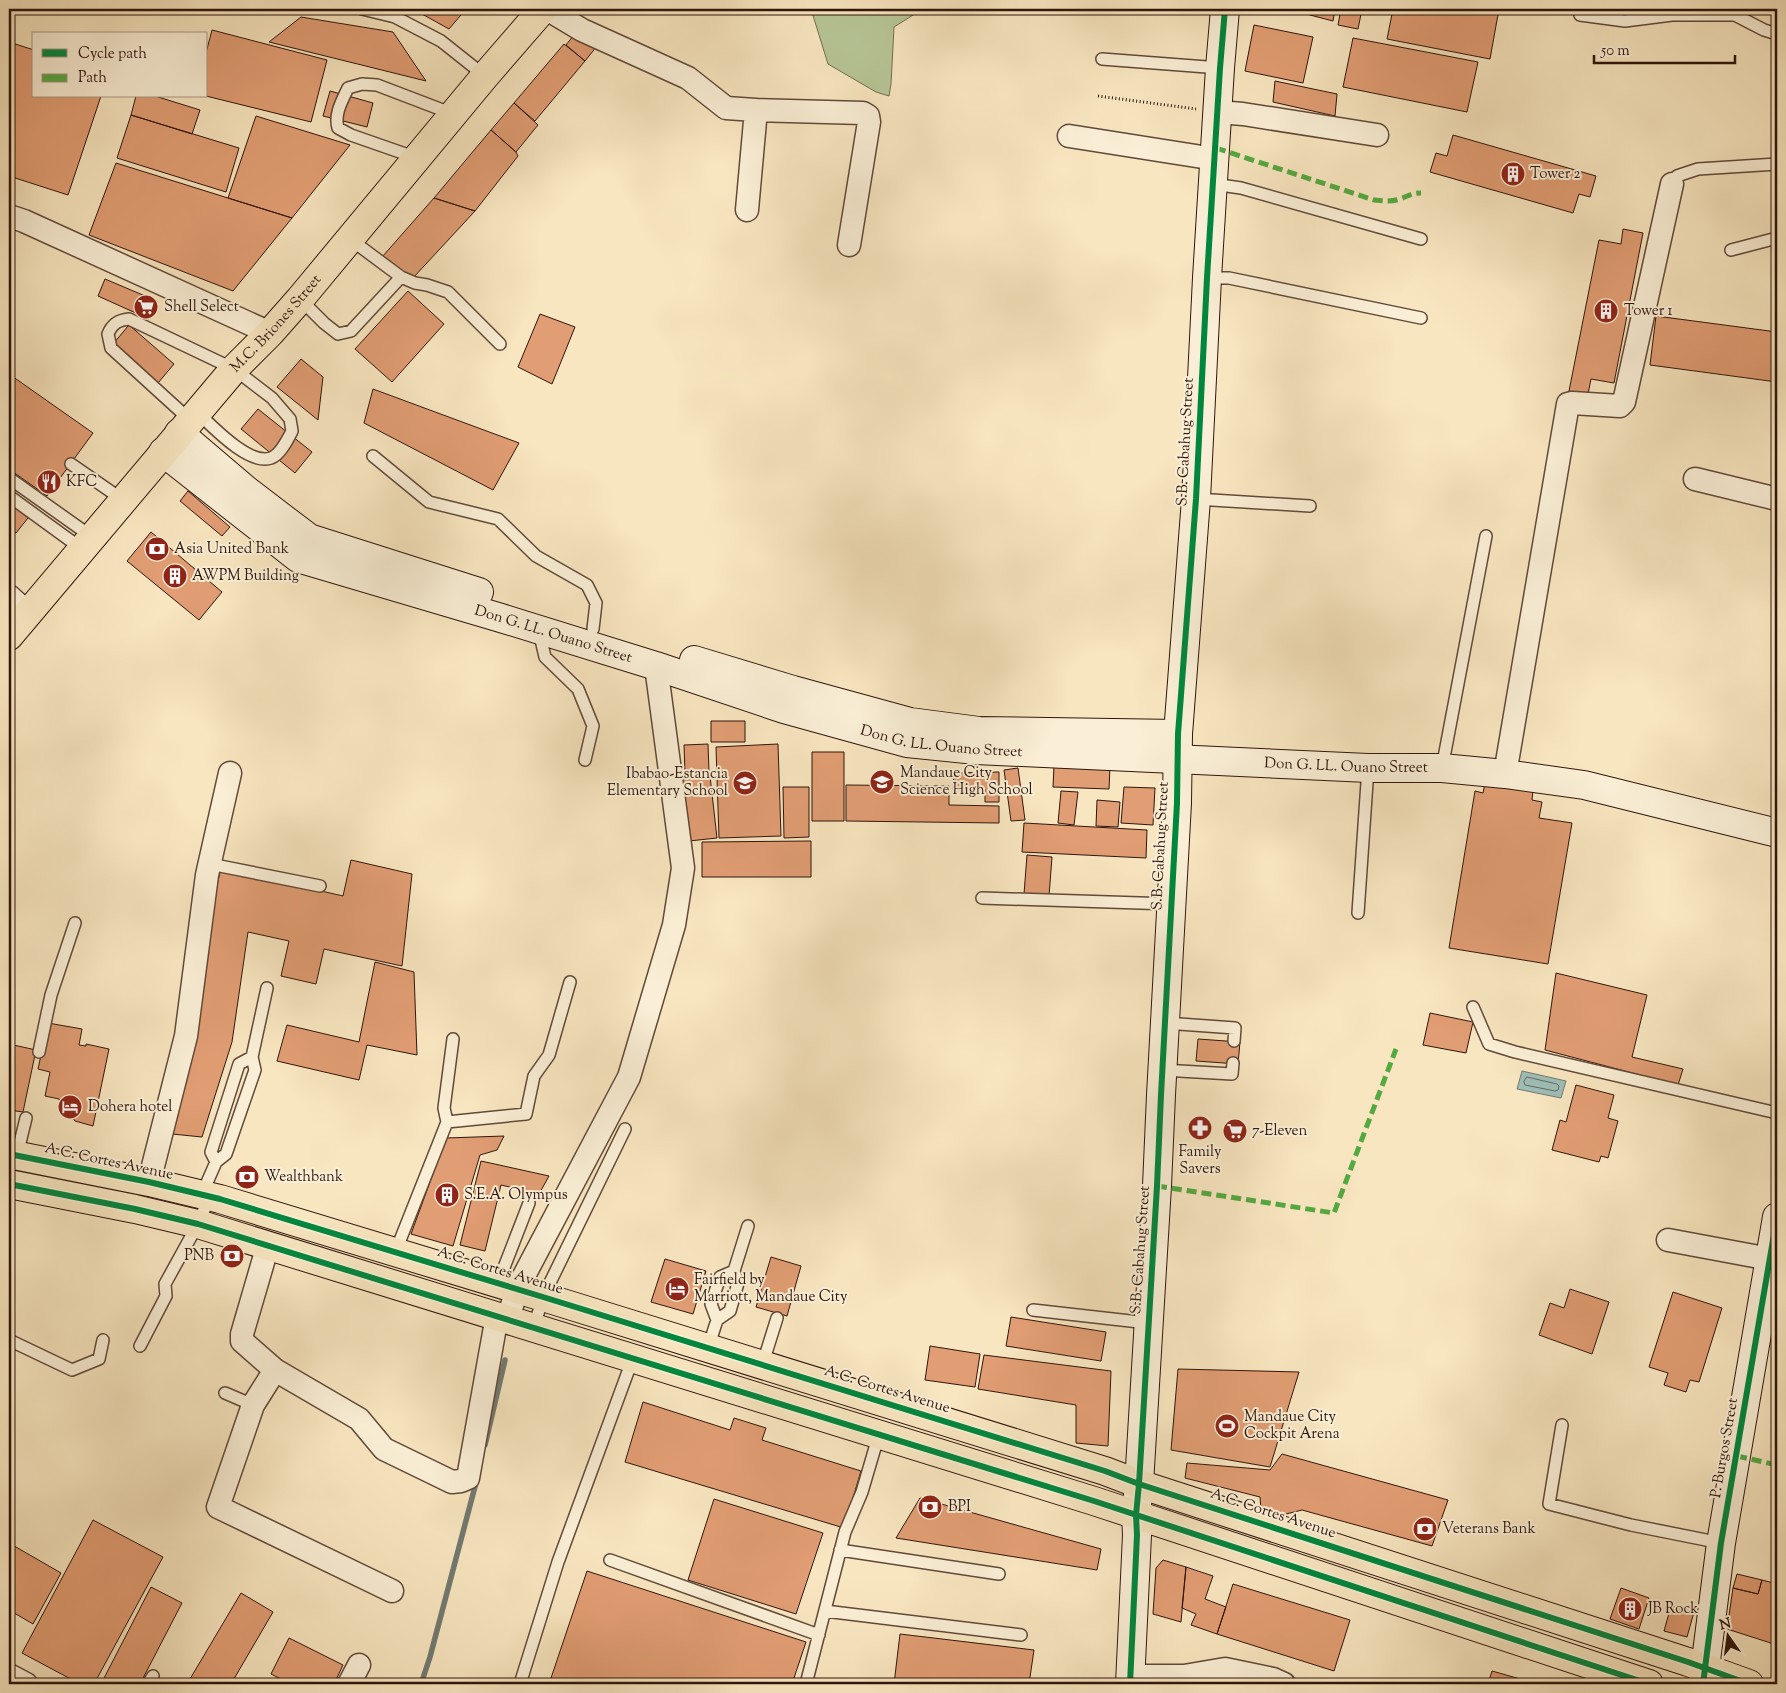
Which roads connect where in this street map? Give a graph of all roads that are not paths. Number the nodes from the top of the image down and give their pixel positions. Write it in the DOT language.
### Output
graph roads {
  1 [pos="362,9"];
  2 [pos="542,9"];
  3 [pos="547,9"];
  4 [pos="1225,9"];
  5 [pos="1580,15"];
  6 [pos="1777,34"];
  7 [pos="1102,59"];
  8 [pos="1220,68"];
  9 [pos="485,76"];
  10 [pos="756,110"];
  11 [pos="1218,112"];
  12 [pos="453,114"];
  13 [pos="1377,135"];
  14 [pos="1069,136"];
  15 [pos="417,158"];
  16 [pos="1777,164"];
  17 [pos="1214,172"];
  18 [pos="1672,184"];
  19 [pos="747,210"];
  20 [pos="9,216"];
  21 [pos="1777,238"];
  22 [pos="350,239"];
  23 [pos="1421,239"];
  24 [pos="849,245"];
  25 [pos="1731,250"];
  26 [pos="401,277"];
  27 [pos="1207,278"];
  28 [pos="300,299"];
  29 [pos="1421,318"];
  30 [pos="270,333"];
  31 [pos="500,344"];
  32 [pos="234,368"];
  33 [pos="182,429"];
  34 [pos="373,456"];
  35 [pos="71,464"];
  36 [pos="9,478"];
  37 [pos="1695,479"];
  38 [pos="9,496"];
  39 [pos="1196,499"];
  40 [pos="1777,499"];
  41 [pos="123,500"];
  42 [pos="1310,506"];
  43 [pos="1486,536"];
  44 [pos="87,543"];
  45 [pos="19,604"];
  46 [pos="504,609"];
  47 [pos="593,629"];
  48 [pos="539,631"];
  49 [pos="9,636"];
  50 [pos="656,666"];
  51 [pos="743,685"];
  52 [pos="1178,746"];
  53 [pos="585,760"];
  54 [pos="1368,768"];
  55 [pos="1442,768"];
  56 [pos="230,773"];
  57 [pos="1505,774"];
  58 [pos="1777,832"];
  59 [pos="210,864"];
  60 [pos="320,886"];
  61 [pos="982,898"];
  62 [pos="1171,904"];
  63 [pos="1358,913"];
  64 [pos="75,923"];
  65 [pos="570,982"];
  66 [pos="267,988"];
  67 [pos="1473,1007"];
  68 [pos="1164,1023"];
  69 [pos="453,1039"];
  70 [pos="1234,1041"];
  71 [pos="38,1052"];
  72 [pos="252,1057"];
  73 [pos="1232,1063"];
  74 [pos="1162,1070"];
  75 [pos="1777,1113"];
  76 [pos="26,1118"];
  77 [pos="447,1122"];
  78 [pos="220,1124"];
  79 [pos="235,1128"];
  80 [pos="625,1130"];
  81 [pos="13,1154"];
  82 [pos="216,1162"];
  83 [pos="150,1182"];
  84 [pos="9,1184"];
  85 [pos="206,1195"];
  86 [pos="529,1203"];
  87 [pos="1777,1217"];
  88 [pos="198,1224"];
  89 [pos="748,1226"];
  90 [pos="1668,1240"];
  91 [pos="268,1245"];
  92 [pos="395,1253"];
  93 [pos="1770,1259"];
  94 [pos="734,1271"];
  95 [pos="508,1286"];
  96 [pos="543,1297"];
  97 [pos="1033,1310"];
  98 [pos="503,1318"];
  99 [pos="777,1318"];
  100 [pos="717,1320"];
  101 [pos="1148,1323"];
  102 [pos="534,1327"];
  103 [pos="9,1340"];
  104 [pos="103,1340"];
  105 [pos="140,1346"];
  106 [pos="708,1348"];
  107 [pos="633,1358"];
  108 [pos="762,1366"];
  109 [pos="275,1370"];
  110 [pos="225,1393"];
  111 [pos="866,1396"];
  112 [pos="253,1405"];
  113 [pos="1562,1425"];
  114 [pos="867,1430"];
  115 [pos="1139,1484"];
  116 [pos="1136,1515"];
  117 [pos="1721,1543"];
  118 [pos="840,1550"];
  119 [pos="610,1560"];
  120 [pos="999,1574"];
  121 [pos="1428,1577"];
  122 [pos="392,1591"];
  123 [pos="1418,1609"];
  124 [pos="825,1611"];
  125 [pos="820,1635"];
  126 [pos="1021,1635"];
  127 [pos="1704,1676"];
  128 [pos="1131,1680"];
  129 [pos="520,1684"];
  130 [pos="806,1684"];
  131 [pos="1284,1684"];
  132 [pos="1649,1684"];
  133 [pos="1749,1684"];
  1 -- 9 [label="lane"];
  2 -- 9 [label="main road, M.C. Briones Street"];
  3 -- 10 [label="street"];
  4 -- 8 [label="street, S.B. Cabahug Street"];
  5 -- 6 [label="lane"];
  7 -- 8 [label="lane"];
  8 -- 11 [label="street, S.B. Cabahug Street"];
  9 -- 12 [label="main road, M.C. Briones Street"];
  10 -- 19 [label="street"];
  10 -- 24 [label="street"];
  11 -- 13 [label="street"];
  11 -- 17 [label="street, S.B. Cabahug Street"];
  12 -- 15 [label="main road, M.C. Briones Street"];
  12 -- 15 [label="lane"];
  14 -- 17 [label="street"];
  15 -- 22 [label="main road, M.C. Briones Street"];
  16 -- 18 [label="lane"];
  17 -- 23 [label="lane"];
  17 -- 27 [label="street, S.B. Cabahug Street"];
  18 -- 57 [label="street"];
  20 -- 30 [label="street"];
  21 -- 25 [label="lane"];
  22 -- 26 [label="lane"];
  22 -- 28 [label="main road, M.C. Briones Street"];
  26 -- 28 [label="lane"];
  26 -- 31 [label="lane"];
  27 -- 29 [label="lane"];
  27 -- 39 [label="street, S.B. Cabahug Street"];
  28 -- 30 [label="main road, M.C. Briones Street"];
  30 -- 32 [label="main road, M.C. Briones Street"];
  32 -- 33 [label="main road, M.C. Briones Street"];
  32 -- 33 [label="lane"];
  32 -- 33 [label="lane"];
  33 -- 41 [label="main road, M.C. Briones Street"];
  33 -- 46 [label="street, Don G. LL. Ouano Street"];
  34 -- 47 [label="lane"];
  35 -- 41 [label="lane"];
  36 -- 44 [label="lane"];
  37 -- 40 [label="street"];
  38 -- 44 [label="lane"];
  39 -- 42 [label="lane"];
  39 -- 52 [label="street, S.B. Cabahug Street"];
  41 -- 44 [label="main road, M.C. Briones Street"];
  43 -- 55 [label="lane"];
  44 -- 45 [label="main road, M.C. Briones Street"];
  45 -- 49 [label="main road, M.C. Briones Street"];
  46 -- 47 [label="street, Don G. LL. Ouano Street"];
  46 -- 48 [label="street, Don G. LL. Ouano Street"];
  47 -- 51 [label="street, Don G. LL. Ouano Street"];
  48 -- 50 [label="street, Don G. LL. Ouano Street"];
  48 -- 53 [label="lane"];
  50 -- 51 [label="street, Don G. LL. Ouano Street"];
  50 -- 95 [label="street"];
  51 -- 52 [label="street, Don G. LL. Ouano Street"];
  52 -- 54 [label="street, Don G. LL. Ouano Street"];
  52 -- 62 [label="street, S.B. Cabahug Street"];
  54 -- 55 [label="street, Don G. LL. Ouano Street"];
  54 -- 63 [label="lane"];
  55 -- 57 [label="street, Don G. LL. Ouano Street"];
  56 -- 59 [label="street"];
  57 -- 58 [label="street, Don G. LL. Ouano Street"];
  59 -- 60 [label="lane"];
  59 -- 83 [label="street"];
  61 -- 62 [label="lane"];
  62 -- 68 [label="street, S.B. Cabahug Street"];
  64 -- 71 [label="lane"];
  65 -- 77 [label="lane"];
  66 -- 72 [label="lane"];
  67 -- 75 [label="lane"];
  68 -- 70 [label="lane"];
  68 -- 74 [label="street, S.B. Cabahug Street"];
  69 -- 77 [label="lane"];
  72 -- 78 [label="lane"];
  72 -- 79 [label="lane"];
  73 -- 74 [label="lane"];
  74 -- 101 [label="street, S.B. Cabahug Street"];
  76 -- 81 [label="lane"];
  77 -- 92 [label="lane"];
  78 -- 79 [label="lane"];
  78 -- 82 [label="lane"];
  79 -- 82 [label="lane"];
  80 -- 96 [label="lane"];
  81 -- 83 [label="main road, A.C. Cortes Avenue"];
  82 -- 85 [label="lane"];
  83 -- 85 [label="main road, A.C. Cortes Avenue"];
  84 -- 88 [label="main road"];
  85 -- 88 [label="lane"];
  85 -- 92 [label="main road, A.C. Cortes Avenue"];
  86 -- 95 [label="lane"];
  87 -- 93 [label="street, P. Burgos Street"];
  88 -- 91 [label="main road"];
  88 -- 105 [label="lane"];
  89 -- 94 [label="lane"];
  90 -- 93 [label="street"];
  91 -- 98 [label="main road"];
  91 -- 109 [label="street"];
  92 -- 95 [label="main road, A.C. Cortes Avenue"];
  93 -- 117 [label="street, P. Burgos Street"];
  94 -- 100 [label="lane"];
  94 -- 100 [label="lane"];
  95 -- 96 [label="main road, A.C. Cortes Avenue"];
  95 -- 98 [label="street"];
  96 -- 102 [label="lane"];
  96 -- 106 [label="main road, A.C. Cortes Avenue"];
  97 -- 101 [label="lane"];
  98 -- 102 [label="main road"];
  98 -- 109 [label="street"];
  99 -- 108 [label="lane"];
  100 -- 106 [label="lane"];
  101 -- 115 [label="street, S.B. Cabahug Street"];
  102 -- 107 [label="main road"];
  103 -- 104 [label="lane"];
  106 -- 108 [label="main road, A.C. Cortes Avenue"];
  107 -- 114 [label="main road"];
  107 -- 129 [label="lane"];
  108 -- 111 [label="main road, A.C. Cortes Avenue"];
  109 -- 112 [label="street"];
  110 -- 112 [label="lane"];
  111 -- 114 [label="main road"];
  111 -- 115 [label="main road, A.C. Cortes Avenue"];
  112 -- 122 [label="street"];
  113 -- 117 [label="lane"];
  114 -- 116 [label="main road"];
  114 -- 118 [label="lane"];
  115 -- 116 [label="street, S.B. Cabahug Street"];
  115 -- 121 [label="main road, A.C. Cortes Avenue"];
  116 -- 123 [label="main road"];
  116 -- 128 [label="street, S.B. Cabahug Street"];
  117 -- 127 [label="street, P. Burgos Street"];
  118 -- 120 [label="lane"];
  118 -- 124 [label="lane"];
  119 -- 125 [label="lane"];
  121 -- 123 [label="main road"];
  121 -- 127 [label="main road, A.C. Cortes Avenue"];
  123 -- 132 [label="main road"];
  124 -- 125 [label="lane"];
  124 -- 126 [label="lane"];
  125 -- 130 [label="lane"];
  127 -- 133 [label="main road, A.C. Cortes Avenue"];
  128 -- 131 [label="street"];
}
